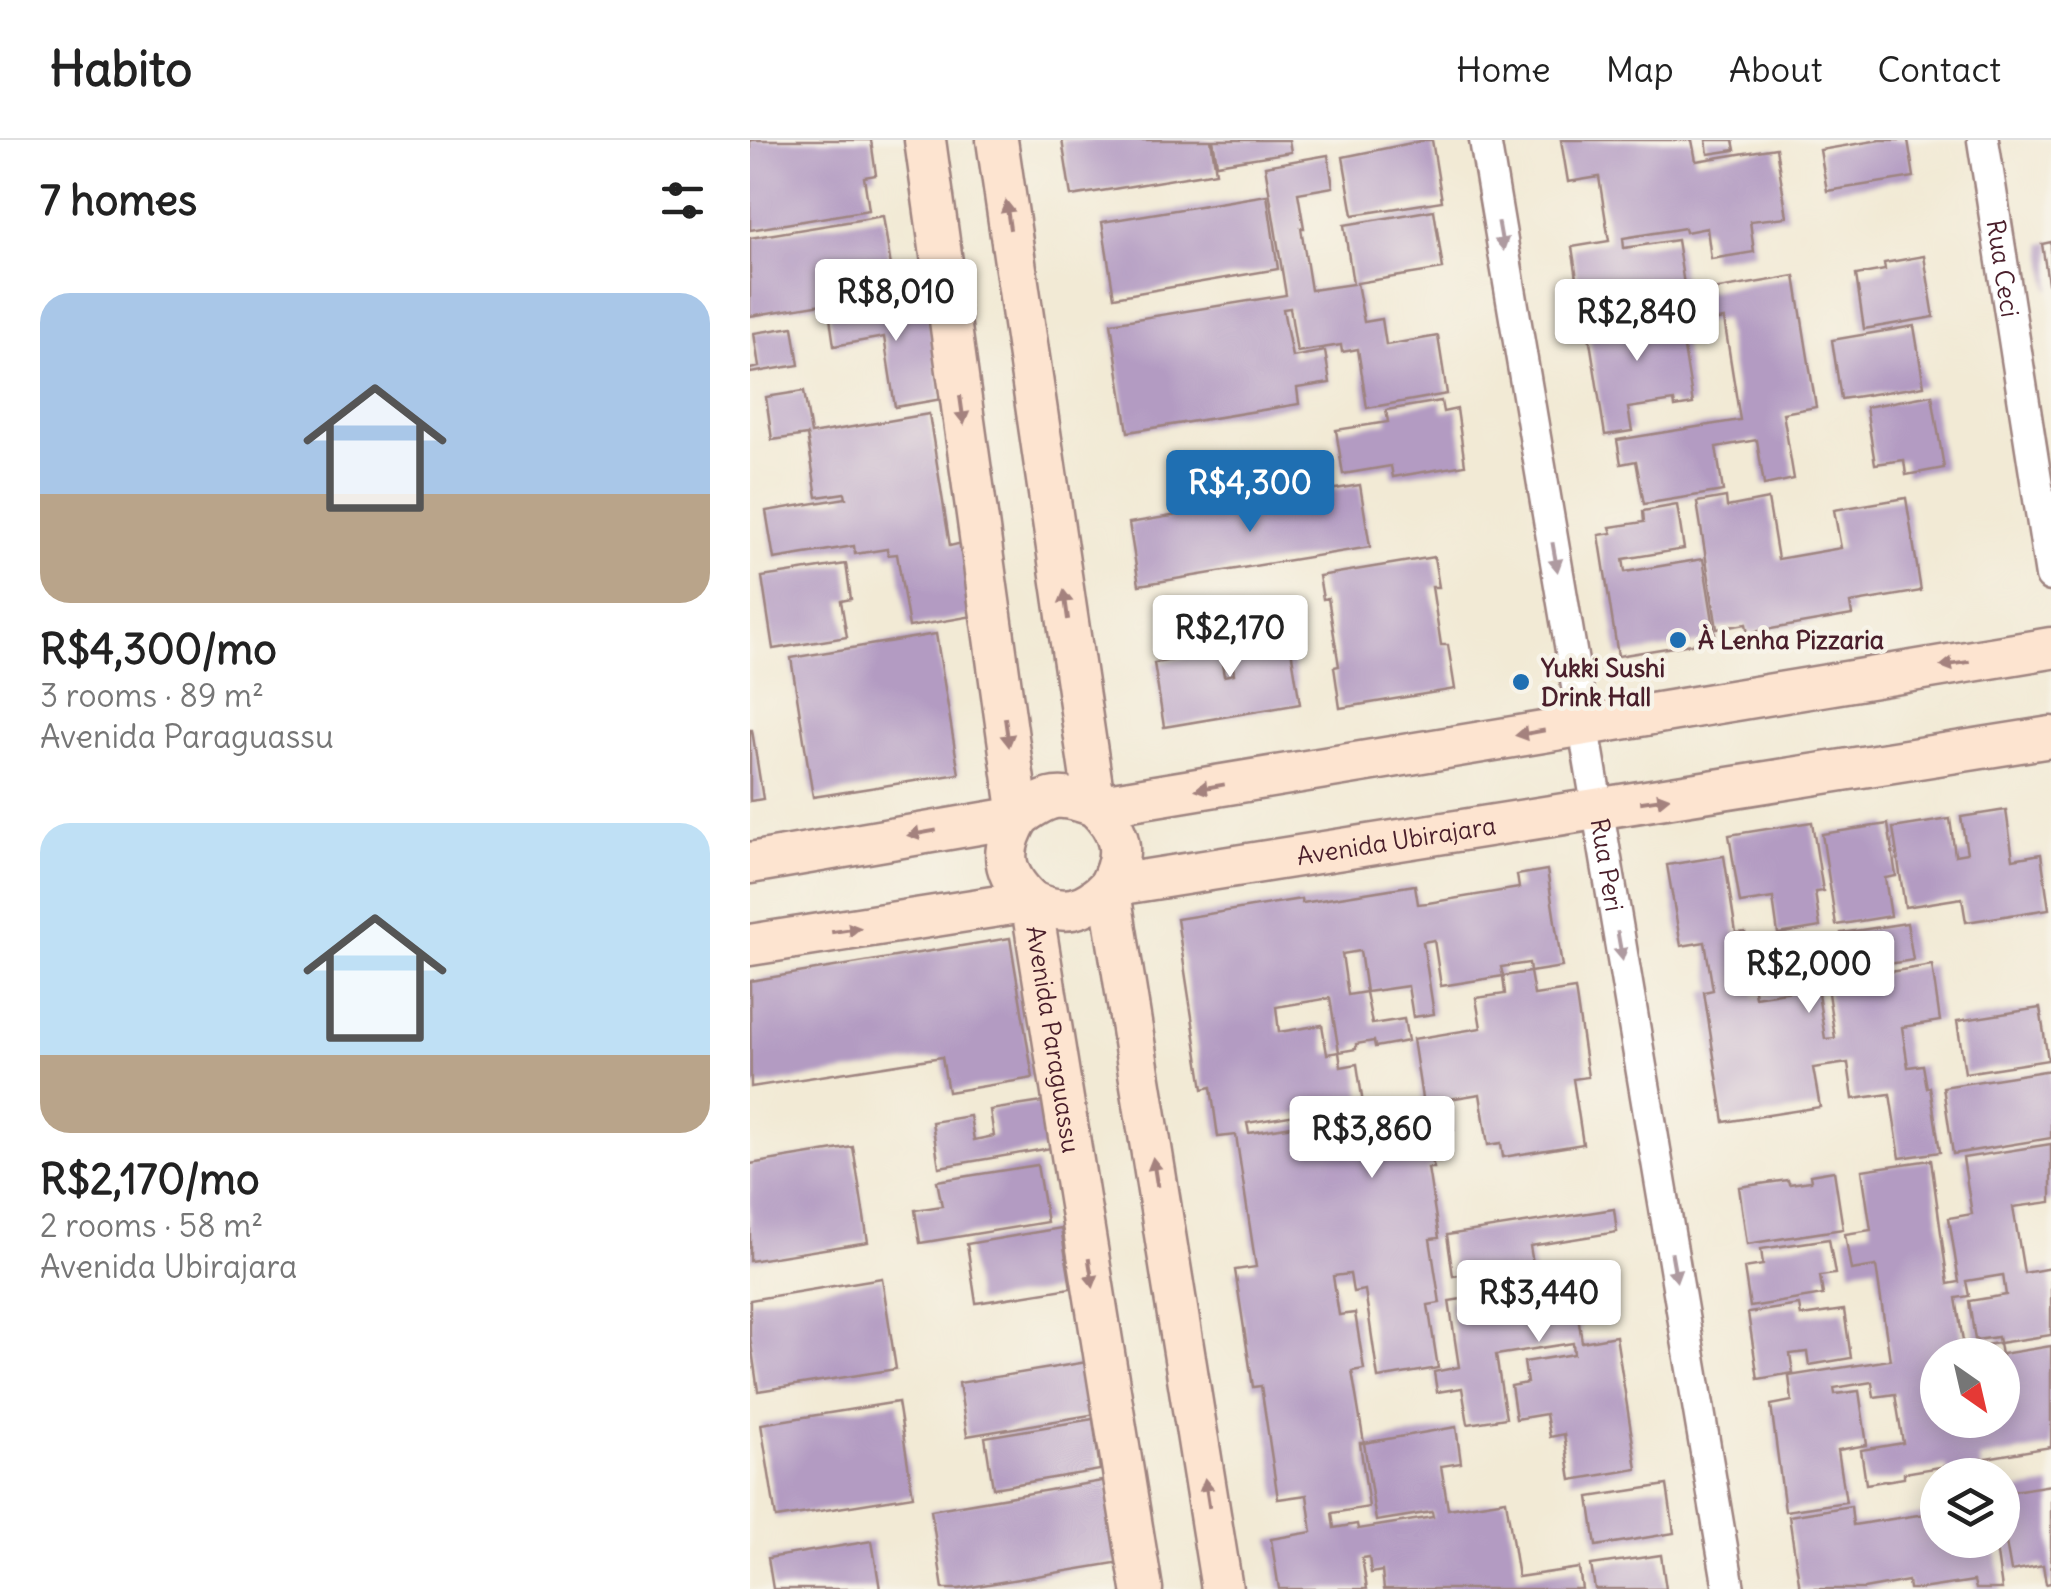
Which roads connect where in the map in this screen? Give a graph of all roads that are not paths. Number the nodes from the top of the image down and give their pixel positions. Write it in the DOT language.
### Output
graph roads {
  1 [pos="925,140"];
  2 [pos="997,140"];
  3 [pos="1485,140"];
  4 [pos="1983,140"];
  5 [pos="2051,576"];
  6 [pos="2051,648"];
  7 [pos="1584,724"];
  8 [pos="2051,737"];
  9 [pos="1095,806"];
  10 [pos="1596,809"];
  11 [pos="1018,817"];
  12 [pos="750,863"];
  13 [pos="1109,886"];
  14 [pos="1030,900"];
  15 [pos="750,945"];
  16 [pos="1142,1589"];
  17 [pos="1222,1589"];
  18 [pos="1730,1589"];
  1 -- 11 [label="main road, Avenida Paraguassu, one-way"];
  9 -- 2 [label="main road, one-way"];
  3 -- 7 [label="street, Rua Peri, one-way"];
  4 -- 5 [label="street, Rua Ceci"];
  6 -- 7 [label="main road, one-way"];
  7 -- 9 [label="main road, one-way"];
  7 -- 10 [label="street, Rua Peri"];
  10 -- 8 [label="main road, Avenida Ubirajara, one-way"];
  9 -- 11 [label="main road"];
  9 -- 13 [label="main road"];
  10 -- 13 [label="main road, Avenida Ubirajara"];
  10 -- 18 [label="street, Rua Peri, one-way"];
  11 -- 12 [label="main road, one-way"];
  11 -- 14 [label="main road, Avenida Paraguassu"];
  13 -- 14 [label="main road, Avenida Ubirajara"];
  17 -- 13 [label="main road, one-way"];
  15 -- 14 [label="main road, Avenida Ubirajara, one-way"];
  14 -- 16 [label="main road, Avenida Paraguassu, one-way"];
}
